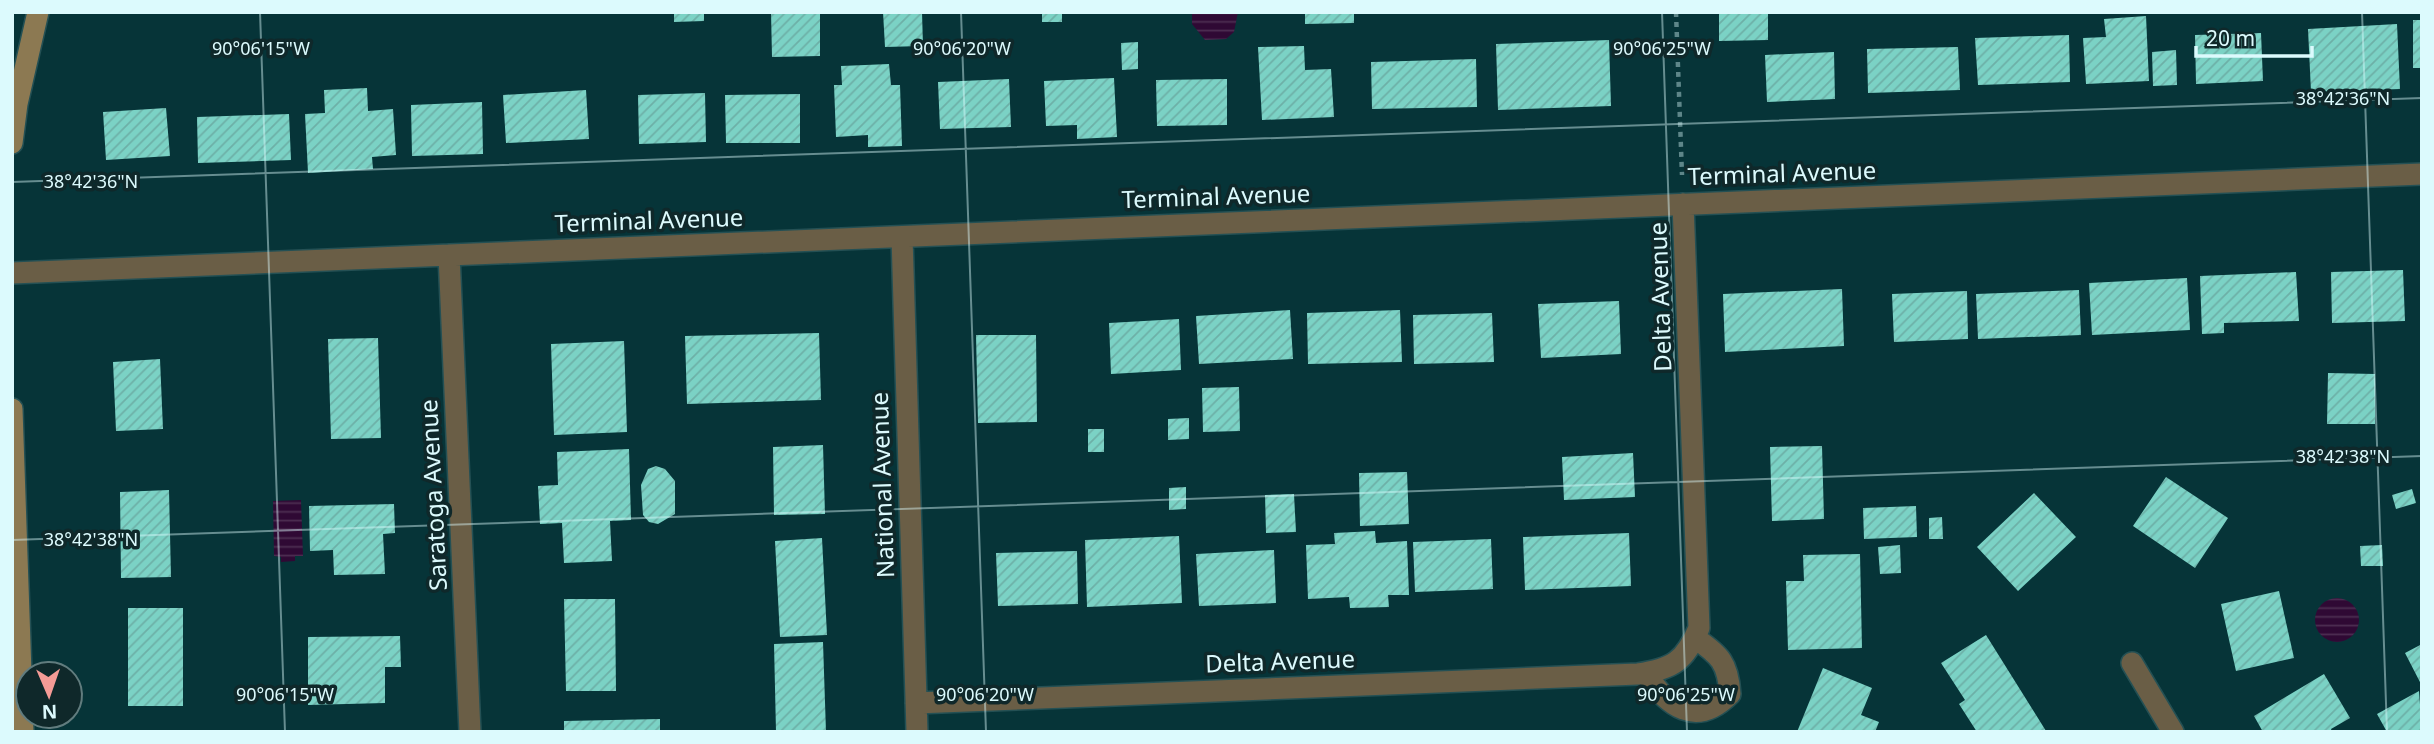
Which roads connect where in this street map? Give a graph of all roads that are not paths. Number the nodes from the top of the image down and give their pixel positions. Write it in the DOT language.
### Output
graph roads {
  1 [pos="38,12"];
  2 [pos="12,143"];
  3 [pos="2422,174"];
  4 [pos="1683,204"];
  5 [pos="902,237"];
  6 [pos="449,255"];
  7 [pos="12,272"];
  8 [pos="12,409"];
  9 [pos="1695,638"];
  10 [pos="2132,663"];
  11 [pos="1646,673"];
  12 [pos="916,703"];
  13 [pos="23,732"];
  14 [pos="470,732"];
  15 [pos="917,732"];
  16 [pos="2173,732"];
  1 -- 2 [label="main road"];
  3 -- 4 [label="street, Terminal Avenue"];
  4 -- 5 [label="street, Terminal Avenue"];
  4 -- 9 [label="street, Delta Avenue"];
  5 -- 6 [label="street, Terminal Avenue"];
  5 -- 12 [label="street, National Avenue"];
  6 -- 7 [label="street, Terminal Avenue"];
  6 -- 14 [label="street, Saratoga Avenue"];
  8 -- 13 [label="main road"];
  9 -- 11 [label="street, Delta Avenue"];
  9 -- 11 [label="street"];
  10 -- 16 [label="street"];
  11 -- 12 [label="street, Delta Avenue"];
  12 -- 15 [label="street, National Avenue"];
}
